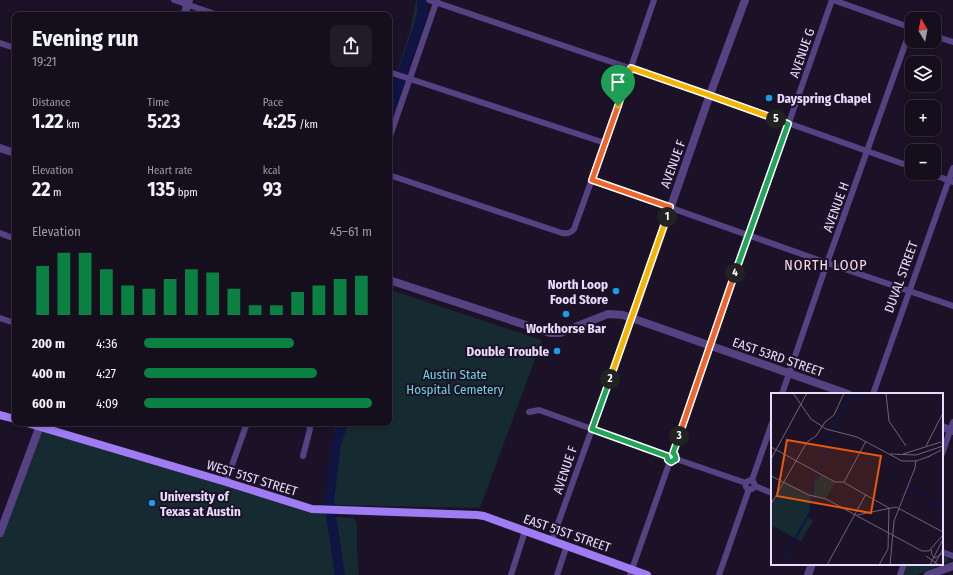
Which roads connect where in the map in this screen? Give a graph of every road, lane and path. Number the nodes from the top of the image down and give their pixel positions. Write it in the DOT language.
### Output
graph roads {
  1 [pos="174,0"];
  2 [pos="429,0"];
  3 [pos="654,0"];
  4 [pos="745,0"];
  5 [pos="832,0"];
  6 [pos="437,1"];
  7 [pos="188,2"];
  8 [pos="185,12"];
  9 [pos="211,12"];
  10 [pos="905,26"];
  11 [pos="941,38"];
  12 [pos="953,42"];
  13 [pos="0,43"];
  14 [pos="12,47"];
  15 [pos="905,48"];
  16 [pos="631,68"];
  17 [pos="392,73"];
  18 [pos="403,77"];
  19 [pos="710,95"];
  20 [pos="788,124"];
  21 [pos="392,126"];
  22 [pos="605,143"];
  23 [pos="0,148"];
  24 [pos="868,151"];
  25 [pos="12,153"];
  26 [pos="905,164"];
  27 [pos="953,168"];
  28 [pos="392,176"];
  29 [pos="941,177"];
  30 [pos="592,180"];
  31 [pos="951,181"];
  32 [pos="670,207"];
  33 [pos="0,233"];
  34 [pos="749,235"];
  35 [pos="12,238"];
  36 [pos="827,263"];
  37 [pos="392,281"];
  38 [pos="909,291"];
  39 [pos="953,306"];
  40 [pos="0,318"];
  41 [pos="632,318"];
  42 [pos="12,322"];
  43 [pos="710,346"];
  44 [pos="789,374"];
  45 [pos="782,393"];
  46 [pos="845,393"];
  47 [pos="873,393"];
  48 [pos="529,412"];
  49 [pos="0,415"];
  50 [pos="12,418"];
  51 [pos="953,422"];
  52 [pos="40,426"];
  53 [pos="43,426"];
  54 [pos="246,426"];
  55 [pos="309,426"];
  56 [pos="771,426"];
  57 [pos="592,429"];
  58 [pos="948,430"];
  59 [pos="943,450"];
  60 [pos="303,456"];
  61 [pos="671,457"];
  62 [pos="226,482"];
  63 [pos="750,485"];
  64 [pos="771,493"];
  65 [pos="477,515"];
  66 [pos="525,531"];
  67 [pos="0,533"];
  68 [pos="552,540"];
  69 [pos="567,546"];
  70 [pos="943,552"];
  71 [pos="953,556"];
  72 [pos="812,565"];
  73 [pos="904,565"];
  74 [pos="953,566"];
  75 [pos="631,572"];
  76 [pos="510,575"];
  77 [pos="557,575"];
  78 [pos="648,575"];
  79 [pos="718,575"];
  80 [pos="808,575"];
  81 [pos="900,575"];
  82 [pos="928,575"];
  1 -- 7 [label="street"];
  2 -- 6 [label="street"];
  3 -- 16 [label="street"];
  4 -- 19 [label="street, AVENUE F"];
  5 -- 10 [label="street"];
  5 -- 20 [label="street, AVENUE G"];
  6 -- 16 [label="street"];
  6 -- 18 [label="street"];
  7 -- 8 [label="street"];
  7 -- 9 [label="street"];
  11 -- 12 [label="street"];
  13 -- 14 [label="street"];
  15 -- 24 [label="street, AVENUE H"];
  16 -- 19 [label="street"];
  16 -- 22 [label="street"];
  17 -- 18 [label="street"];
  18 -- 21 [label="street"];
  18 -- 22 [label="street"];
  19 -- 20 [label="street"];
  19 -- 32 [label="street, AVENUE F"];
  20 -- 24 [label="street"];
  20 -- 34 [label="street, AVENUE G"];
  22 -- 30 [label="street"];
  23 -- 25 [label="street"];
  24 -- 26 [label="street"];
  24 -- 36 [label="street, AVENUE H"];
  27 -- 31 [label="street, DUVAL STREET"];
  28 -- 30 [label="street"];
  29 -- 31 [label="street"];
  30 -- 32 [label="street"];
  31 -- 38 [label="street, DUVAL STREET"];
  32 -- 34 [label="street"];
  32 -- 41 [label="street, AVENUE F"];
  33 -- 35 [label="street"];
  34 -- 36 [label="street"];
  34 -- 43 [label="street, AVENUE G"];
  36 -- 38 [label="street"];
  36 -- 44 [label="street, AVENUE H"];
  37 -- 41 [label="street, EAST 53RD STREET"];
  38 -- 39 [label="street"];
  38 -- 47 [label="street, DUVAL STREET"];
  40 -- 42 [label="street"];
  41 -- 43 [label="street, EAST 53RD STREET"];
  41 -- 57 [label="street, AVENUE F"];
  43 -- 44 [label="street, EAST 53RD STREET"];
  43 -- 61 [label="street, AVENUE G"];
  44 -- 45 [label="street, AVENUE H"];
  44 -- 46 [label="street, EAST 53RD STREET"];
  48 -- 57 [label="street"];
  49 -- 50 [label="main road"];
  51 -- 58 [label="street"];
  52 -- 67 [label="street"];
  53 -- 62 [label="main road, WEST 51ST STREET"];
  54 -- 62 [label="street"];
  55 -- 60 [label="street"];
  56 -- 63 [label="street"];
  57 -- 61 [label="street"];
  57 -- 68 [label="street, AVENUE F"];
  58 -- 59 [label="street"];
  61 -- 63 [label="street"];
  61 -- 75 [label="street, AVENUE G"];
  62 -- 65 [label="main road, WEST 51ST STREET"];
  63 -- 64 [label="street"];
  63 -- 79 [label="street"];
  65 -- 66 [label="main road, EAST 51ST STREET"];
  66 -- 68 [label="main road, EAST 51ST STREET"];
  66 -- 76 [label="street"];
  68 -- 69 [label="main road, EAST 51ST STREET"];
  69 -- 75 [label="main road, EAST 51ST STREET"];
  69 -- 77 [label="street"];
  70 -- 71 [label="street"];
  72 -- 80 [label="street"];
  73 -- 81 [label="street"];
  74 -- 82 [label="street"];
  75 -- 78 [label="main road, EAST 51ST STREET"];
}
